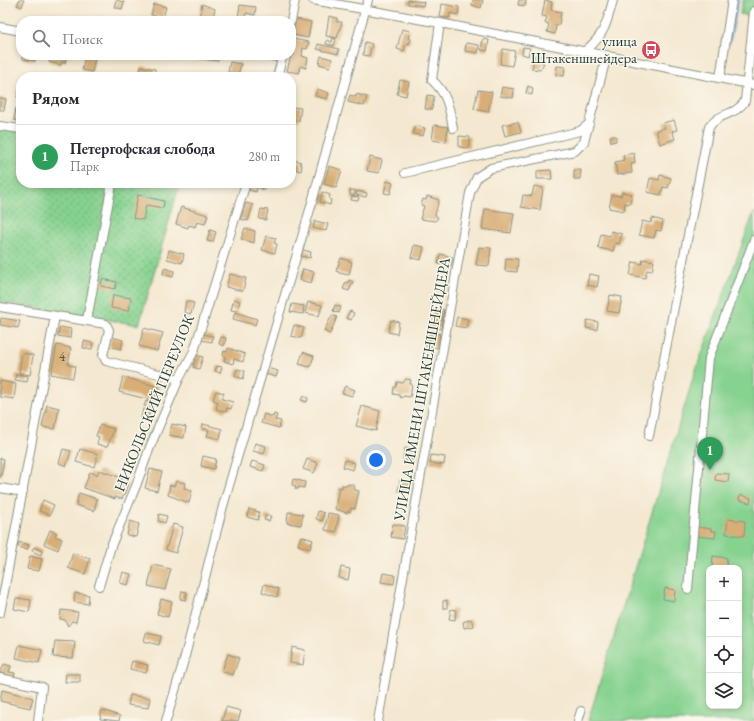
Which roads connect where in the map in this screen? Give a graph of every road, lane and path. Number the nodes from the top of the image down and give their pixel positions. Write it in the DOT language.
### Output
graph roads {
  1 [pos="295,0"];
  2 [pos="313,0"];
  3 [pos="368,0"];
  4 [pos="613,0"];
  5 [pos="732,0"];
  6 [pos="365,10"];
  7 [pos="754,11"];
  8 [pos="291,16"];
  9 [pos="440,23"];
  10 [pos="0,27"];
  11 [pos="16,30"];
  12 [pos="585,51"];
  13 [pos="607,55"];
  14 [pos="281,60"];
  15 [pos="278,72"];
  16 [pos="720,78"];
  17 [pos="750,84"];
  18 [pos="0,126"];
  19 [pos="16,128"];
  20 [pos="453,128"];
  21 [pos="588,128"];
  22 [pos="405,172"];
  23 [pos="111,188"];
  24 [pos="244,188"];
  25 [pos="754,240"];
  26 [pos="0,307"];
  27 [pos="55,316"];
  28 [pos="87,320"];
  29 [pos="179,380"];
  30 [pos="649,436"];
  31 [pos="0,488"];
  32 [pos="22,492"];
  33 [pos="99,586"];
  34 [pos="688,589"];
  35 [pos="0,613"];
  36 [pos="0,678"];
  37 [pos="581,711"];
  38 [pos="38,721"];
  39 [pos="166,721"];
  40 [pos="378,721"];
  41 [pos="578,721"];
  1 -- 8 [label="street"];
  2 -- 6 [label="street"];
  3 -- 6 [label="street"];
  4 -- 12 [label="street"];
  5 -- 16 [label="street"];
  6 -- 9 [label="street"];
  6 -- 39 [label="street"];
  7 -- 17 [label="street"];
  9 -- 12 [label="street"];
  9 -- 20 [label="street"];
  10 -- 11 [label="street"];
  12 -- 13 [label="street"];
  13 -- 16 [label="street"];
  13 -- 21 [label="street"];
  14 -- 15 [label="street"];
  16 -- 17 [label="street"];
  17 -- 30 [label="street"];
  18 -- 19 [label="street"];
  21 -- 22 [label="street"];
  21 -- 40 [label="street, УЛИЦА ИМЕНИ ШТАКЕНШНЕЙДЕРА"];
  23 -- 28 [label="street"];
  24 -- 29 [label="street, НИКОЛЬСКИЙ ПЕРЕУЛОК"];
  25 -- 34 [label="street"];
  26 -- 27 [label="street"];
  27 -- 28 [label="street"];
  27 -- 32 [label="street"];
  28 -- 29 [label="street"];
  29 -- 33 [label="street, НИКОЛЬСКИЙ ПЕРЕУЛОК"];
  31 -- 32 [label="street"];
  32 -- 35 [label="street"];
  36 -- 38 [label="street"];
  37 -- 41 [label="street"];
}
